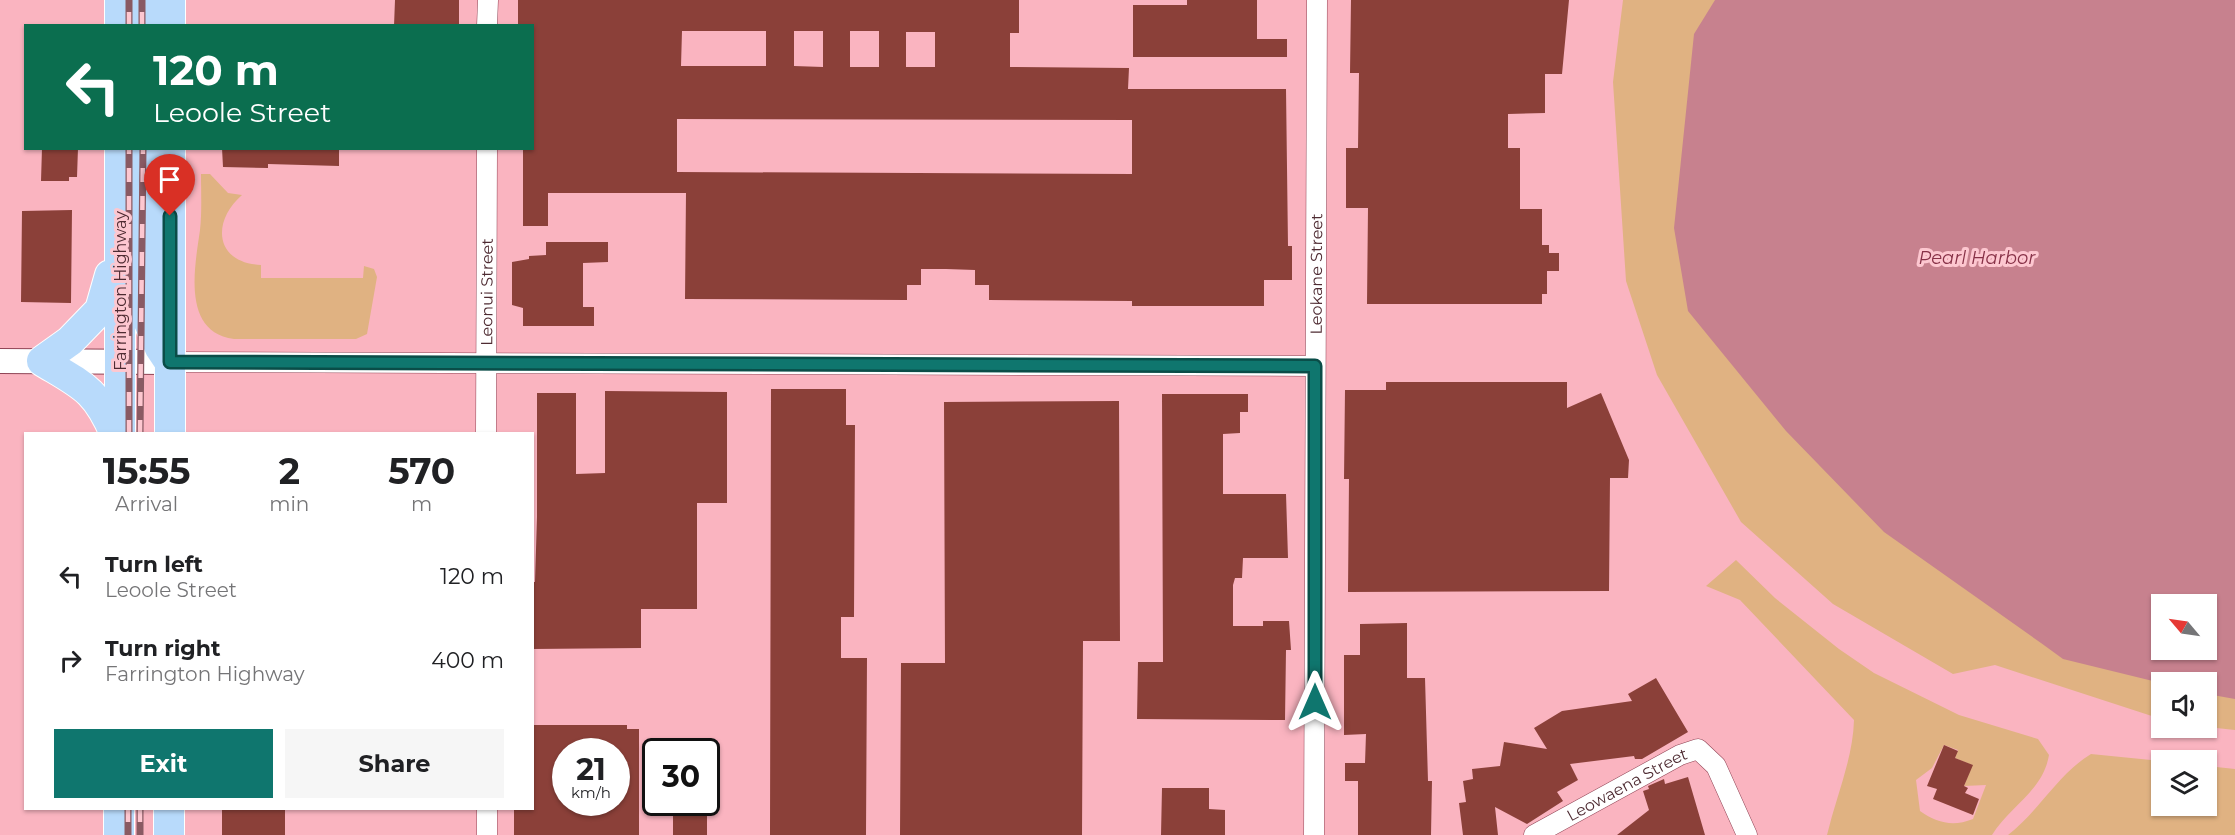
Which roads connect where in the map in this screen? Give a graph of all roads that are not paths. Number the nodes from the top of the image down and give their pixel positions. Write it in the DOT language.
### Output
graph roads {
  1 [pos="120,0"];
  2 [pos="147,0"];
  3 [pos="170,0"];
  4 [pos="488,0"];
  5 [pos="1317,0"];
  6 [pos="120,24"];
  7 [pos="147,24"];
  8 [pos="170,24"];
  9 [pos="488,24"];
  10 [pos="120,150"];
  11 [pos="146,150"];
  12 [pos="170,150"];
  13 [pos="487,150"];
  14 [pos="120,240"];
  15 [pos="0,361"];
  16 [pos="42,362"];
  17 [pos="119,362"];
  18 [pos="170,362"];
  19 [pos="486,363"];
  20 [pos="1315,366"];
  21 [pos="114,432"];
  22 [pos="120,432"];
  23 [pos="170,432"];
  24 [pos="486,432"];
  25 [pos="119,810"];
  26 [pos="169,810"];
  27 [pos="487,810"];
  28 [pos="119,835"];
  29 [pos="169,835"];
  30 [pos="487,835"];
  31 [pos="1314,835"];
  32 [pos="1534,835"];
  33 [pos="1747,835"];
  1 -- 6 [label="main road"];
  2 -- 7 [label="main road"];
  3 -- 8 [label="main road"];
  4 -- 9 [label="street"];
  5 -- 20 [label="street, Leokane Street"];
  10 -- 14 [label="main road, Farrington Highway"];
  11 -- 18 [label="main road"];
  12 -- 18 [label="main road"];
  13 -- 19 [label="street, Leonui Street"];
  14 -- 16 [label="main road"];
  14 -- 17 [label="main road, Farrington Highway"];
  15 -- 16 [label="street"];
  16 -- 17 [label="street"];
  16 -- 21 [label="main road"];
  17 -- 18 [label="street"];
  17 -- 22 [label="main road, Farrington Highway"];
  18 -- 19 [label="street"];
  18 -- 23 [label="main road"];
  19 -- 20 [label="street"];
  19 -- 24 [label="street, Leonui Street"];
  20 -- 31 [label="street, Leokane Street"];
  25 -- 28 [label="main road"];
  26 -- 29 [label="main road"];
  27 -- 30 [label="street"];
  32 -- 33 [label="street, Leowaena Street"];
}
